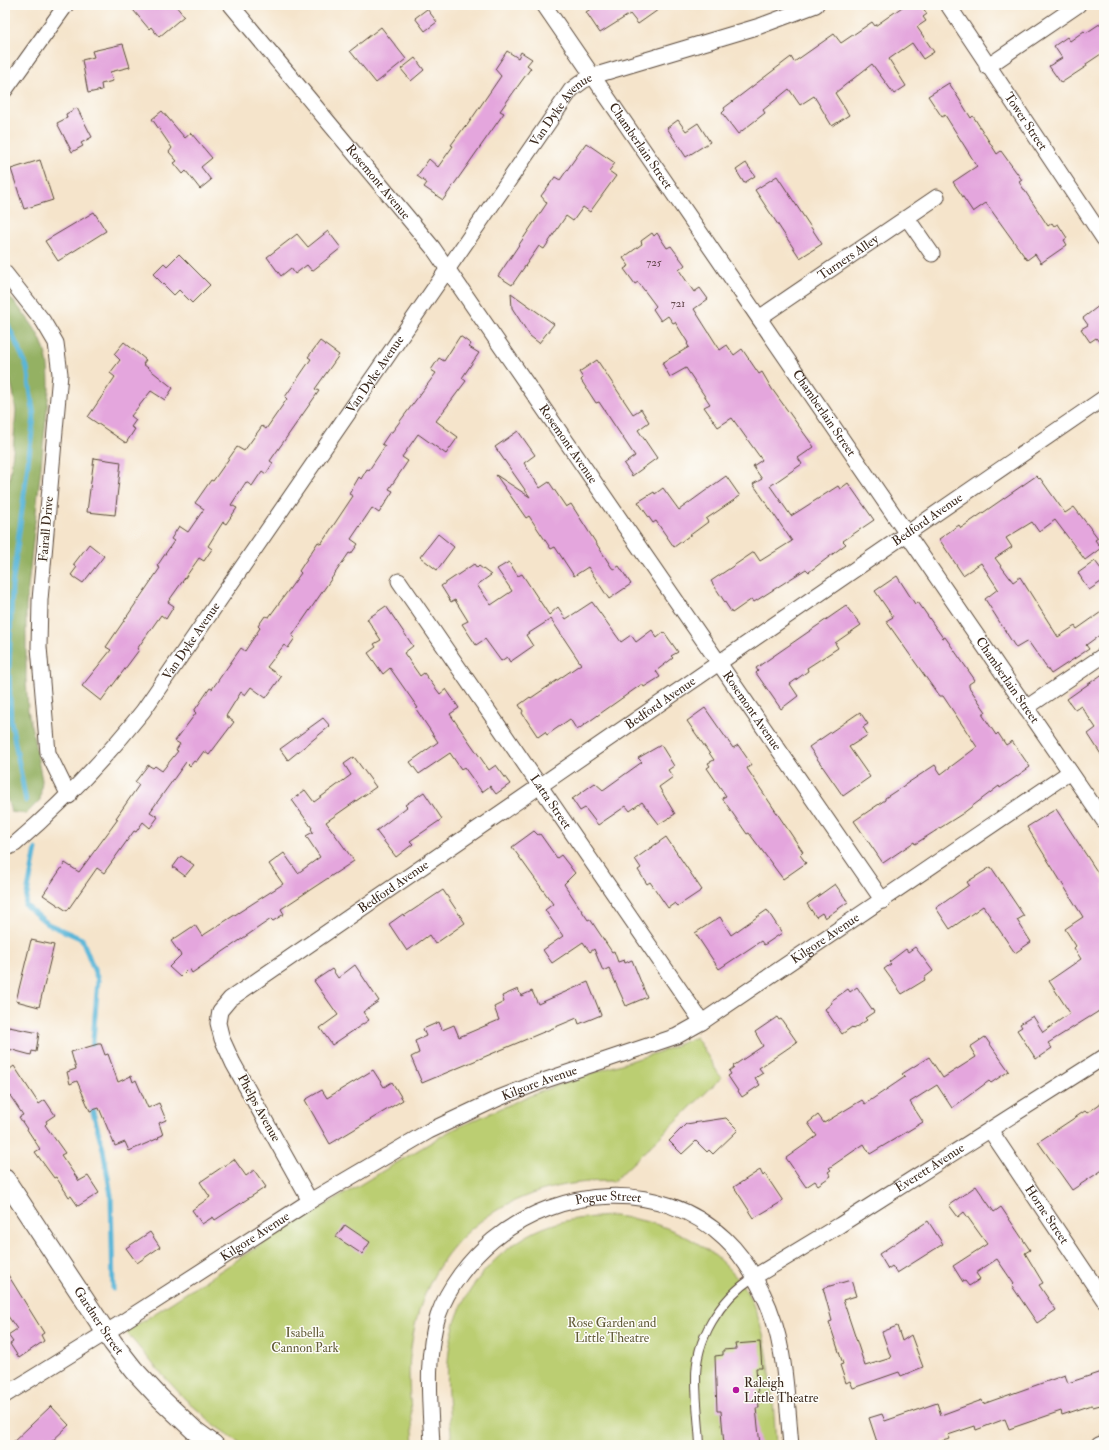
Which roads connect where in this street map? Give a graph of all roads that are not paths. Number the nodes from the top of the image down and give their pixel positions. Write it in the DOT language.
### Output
graph roads {
  1 [pos="66,5"];
  2 [pos="231,5"];
  3 [pos="544,5"];
  4 [pos="816,5"];
  5 [pos="948,5"];
  6 [pos="1078,5"];
  7 [pos="987,67"];
  8 [pos="593,76"];
  9 [pos="5,90"];
  10 [pos="937,197"];
  11 [pos="907,218"];
  12 [pos="1104,239"];
  13 [pos="932,254"];
  14 [pos="447,269"];
  15 [pos="5,274"];
  16 [pos="759,318"];
  17 [pos="1104,398"];
  18 [pos="907,532"];
  19 [pos="399,581"];
  20 [pos="1104,655"];
  21 [pos="718,662"];
  22 [pos="1026,708"];
  23 [pos="1070,772"];
  24 [pos="540,785"];
  25 [pos="69,796"];
  26 [pos="1104,822"];
  27 [pos="5,849"];
  28 [pos="882,901"];
  29 [pos="220,1011"];
  30 [pos="702,1022"];
  31 [pos="1104,1056"];
  32 [pos="990,1130"];
  33 [pos="5,1179"];
  34 [pos="310,1201"];
  35 [pos="754,1277"];
  36 [pos="1104,1300"];
  37 [pos="106,1332"];
  38 [pos="5,1395"];
  39 [pos="1104,1443"];
  40 [pos="214,1445"];
  41 [pos="432,1445"];
  42 [pos="700,1445"];
  43 [pos="791,1445"];
  44 [pos="1099,1445"];
  1 -- 9 [label="street"];
  2 -- 14 [label="street, Rosemont Avenue"];
  3 -- 8 [label="street, Chamberlain Street"];
  4 -- 8 [label="street, Van Dyke Avenue"];
  5 -- 7 [label="street, Tower Street"];
  6 -- 7 [label="street"];
  7 -- 12 [label="street, Tower Street"];
  8 -- 14 [label="street, Van Dyke Avenue"];
  8 -- 16 [label="street, Chamberlain Street"];
  10 -- 11 [label="street, Turners Alley"];
  11 -- 13 [label="street"];
  11 -- 16 [label="street, Turners Alley"];
  14 -- 21 [label="street, Rosemont Avenue"];
  14 -- 25 [label="street, Van Dyke Avenue"];
  15 -- 25 [label="street, Fairall Drive"];
  16 -- 18 [label="street, Chamberlain Street"];
  17 -- 18 [label="street, Bedford Avenue"];
  18 -- 21 [label="street, Bedford Avenue"];
  18 -- 22 [label="street, Chamberlain Street"];
  19 -- 24 [label="street, Latta Street"];
  20 -- 22 [label="street"];
  21 -- 24 [label="street, Bedford Avenue"];
  21 -- 28 [label="street, Rosemont Avenue"];
  22 -- 23 [label="street, Chamberlain Street"];
  23 -- 26 [label="street, Chamberlain Street"];
  23 -- 28 [label="street, Kilgore Avenue"];
  24 -- 29 [label="street, Bedford Avenue"];
  24 -- 30 [label="street, Latta Street"];
  25 -- 27 [label="street, Van Dyke Avenue"];
  28 -- 30 [label="street, Kilgore Avenue"];
  29 -- 34 [label="street, Phelps Avenue"];
  30 -- 34 [label="street, Kilgore Avenue"];
  31 -- 32 [label="street, Everett Avenue"];
  32 -- 35 [label="street, Everett Avenue"];
  32 -- 36 [label="street, Horne Street"];
  33 -- 37 [label="street, Gardner Street"];
  34 -- 37 [label="street, Kilgore Avenue"];
  35 -- 41 [label="street, Pogue Street"];
  35 -- 42 [label="lane"];
  35 -- 43 [label="street, Pogue Street"];
  37 -- 38 [label="street, Kilgore Avenue"];
  37 -- 40 [label="street, Gardner Street"];
  39 -- 44 [label="street"];
}
